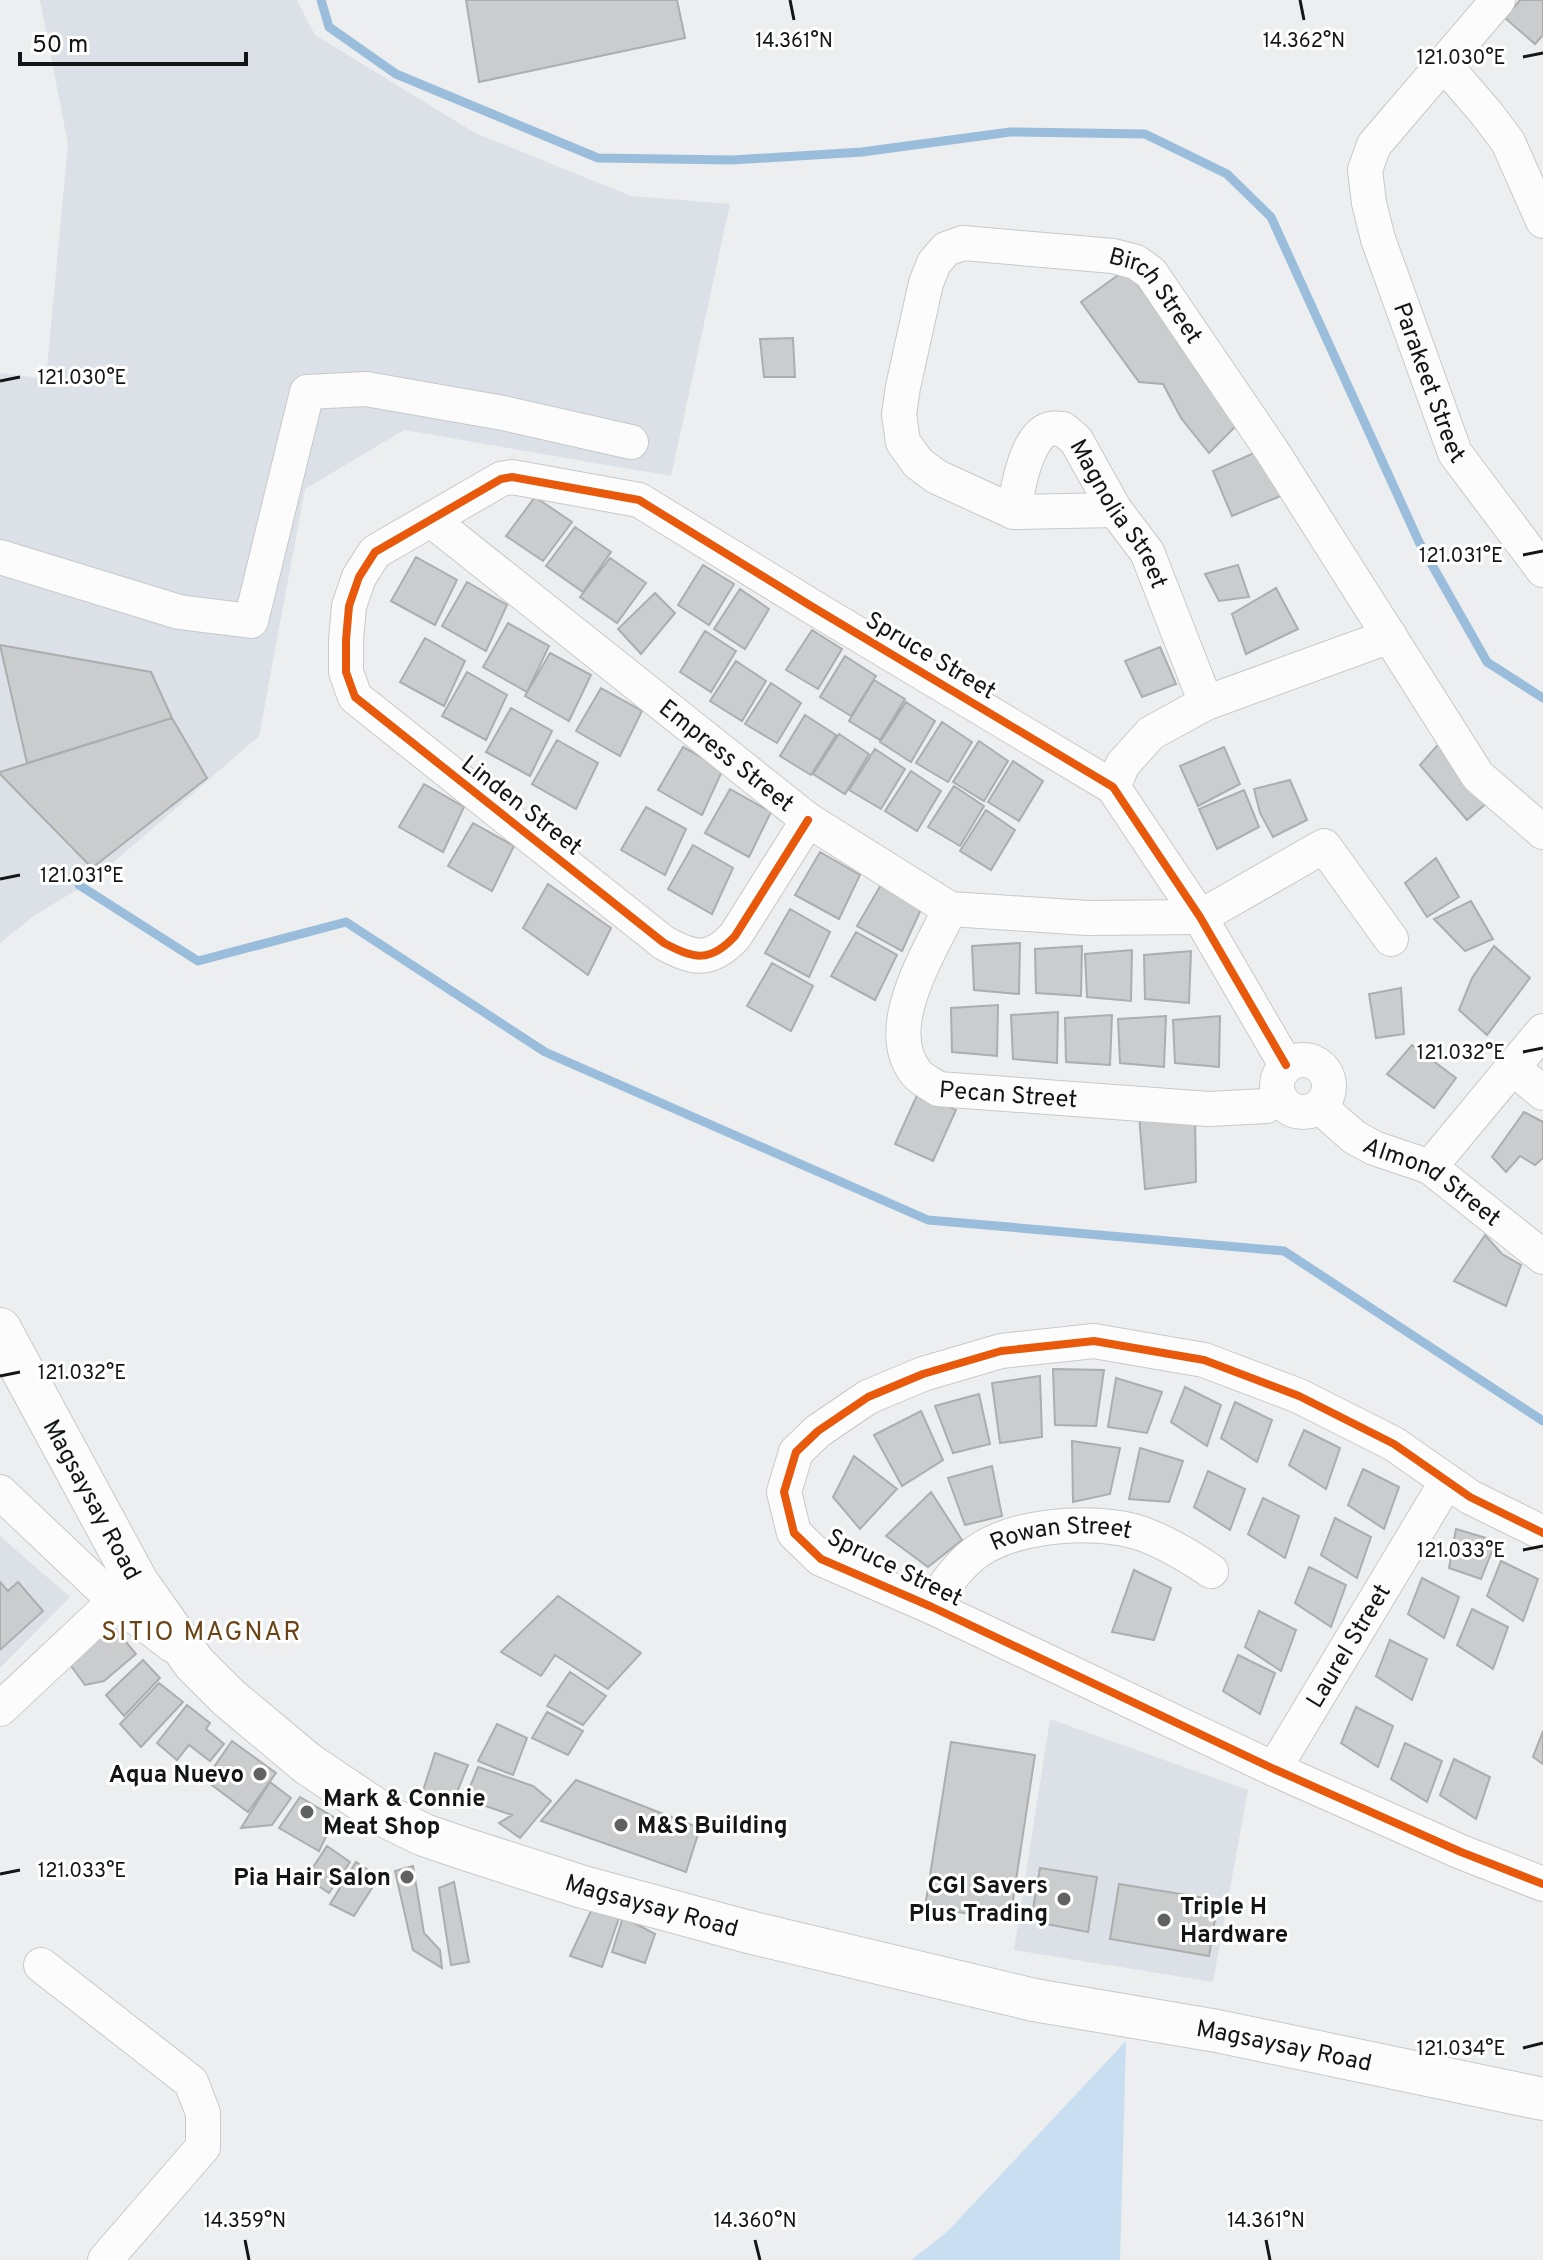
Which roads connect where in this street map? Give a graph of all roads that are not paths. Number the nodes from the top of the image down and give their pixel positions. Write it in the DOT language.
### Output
graph roads {
  1 [pos="1498,0"];
  2 [pos="1443,63"];
  3 [pos="1543,221"];
  4 [pos="631,442"];
  5 [pos="1115,510"];
  6 [pos="1014,512"];
  7 [pos="431,520"];
  8 [pos="0,557"];
  9 [pos="1542,566"];
  10 [pos="1390,636"];
  11 [pos="1206,703"];
  12 [pos="1113,787"];
  13 [pos="808,820"];
  14 [pos="1543,832"];
  15 [pos="950,909"];
  16 [pos="1200,917"];
  17 [pos="1391,939"];
  18 [pos="1543,1031"];
  19 [pos="1286,1065"];
  20 [pos="1512,1067"];
  21 [pos="1543,1093"];
  22 [pos="1279,1098"];
  23 [pos="1320,1107"];
  24 [pos="1430,1167"];
  25 [pos="1543,1257"];
  26 [pos="0,1329"];
  27 [pos="1447,1481"];
  28 [pos="0,1492"];
  29 [pos="1543,1533"];
  30 [pos="1211,1571"];
  31 [pos="115,1601"];
  32 [pos="932,1607"];
  33 [pos="194,1663"];
  34 [pos="0,1709"];
  35 [pos="1274,1769"];
  36 [pos="1543,1884"];
  37 [pos="41,1965"];
  38 [pos="1543,2099"];
  39 [pos="105,2260"];
  1 -- 2 [label="street"];
  2 -- 3 [label="street"];
  2 -- 9 [label="street, Parakeet Street"];
  4 -- 8 [label="street"];
  5 -- 6 [label="street, Birch Street"];
  5 -- 6 [label="street, Magnolia Street"];
  5 -- 11 [label="street, Magnolia Street"];
  6 -- 10 [label="street, Birch Street"];
  7 -- 12 [label="street, Spruce Street"];
  7 -- 13 [label="street, Empress Street"];
  7 -- 13 [label="street, Linden Street"];
  10 -- 11 [label="street"];
  10 -- 14 [label="street, Birch Street"];
  11 -- 12 [label="street"];
  12 -- 16 [label="street, Spruce Street"];
  13 -- 15 [label="street, Empress Street"];
  15 -- 16 [label="street, Empress Street"];
  15 -- 22 [label="street, Pecan Street"];
  16 -- 17 [label="street"];
  16 -- 19 [label="street, Spruce Street"];
  18 -- 20 [label="street"];
  19 -- 22 [label="street"];
  19 -- 23 [label="street"];
  20 -- 21 [label="street"];
  20 -- 24 [label="street"];
  22 -- 23 [label="street"];
  23 -- 24 [label="street, Almond Street"];
  24 -- 25 [label="street, Almond Street"];
  26 -- 33 [label="main road, Magsaysay Road"];
  27 -- 29 [label="street, Spruce Street"];
  27 -- 32 [label="street, Spruce Street"];
  27 -- 35 [label="street, Laurel Street"];
  28 -- 31 [label="street"];
  30 -- 32 [label="street, Rowan Street"];
  31 -- 33 [label="street"];
  31 -- 34 [label="street"];
  32 -- 35 [label="street, Spruce Street"];
  33 -- 38 [label="main road, Magsaysay Road"];
  35 -- 36 [label="street, Spruce Street"];
  37 -- 39 [label="street"];
}
